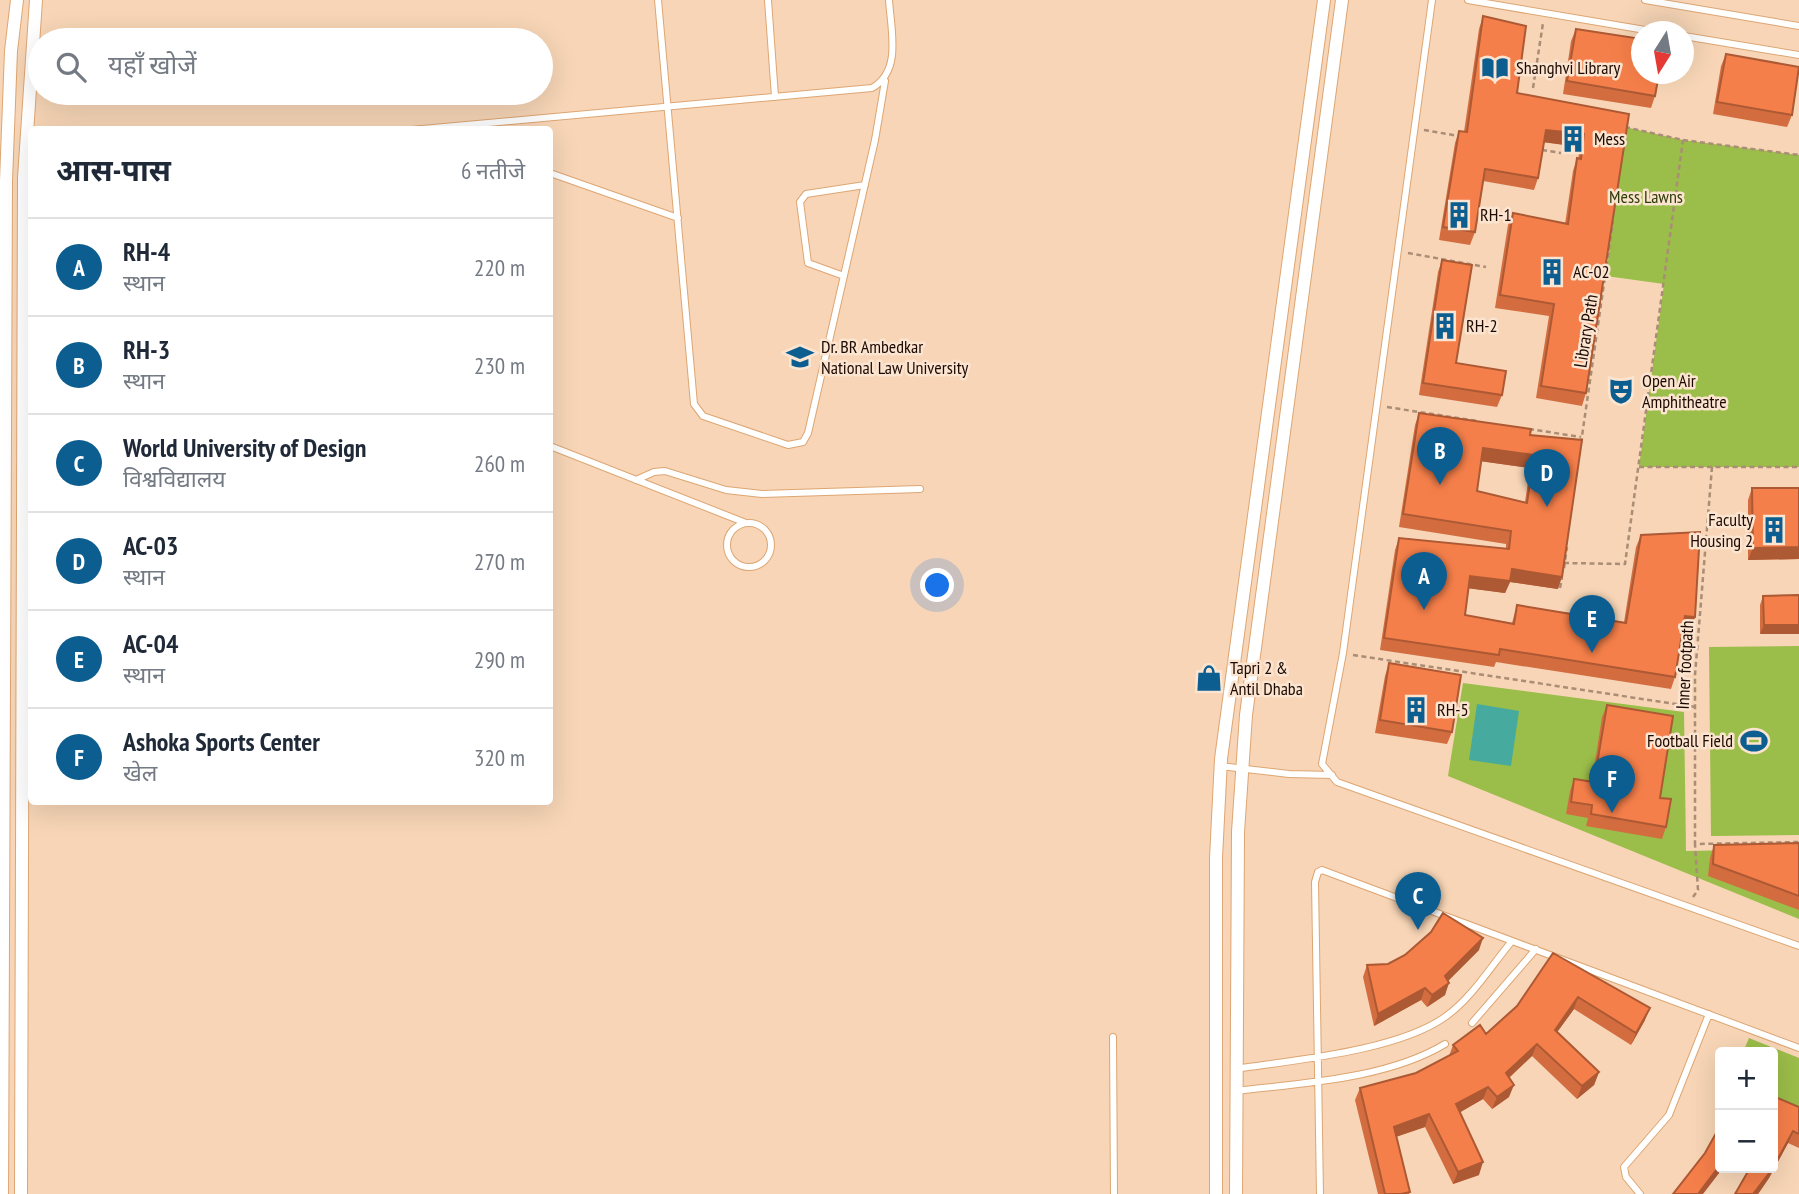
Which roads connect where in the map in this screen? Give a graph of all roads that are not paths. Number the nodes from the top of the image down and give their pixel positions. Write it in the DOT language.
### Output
graph roads {
  1 [pos="17,0"];
  2 [pos="36,0"];
  3 [pos="658,0"];
  4 [pos="768,0"];
  5 [pos="889,0"];
  6 [pos="1324,0"];
  7 [pos="1342,0"];
  8 [pos="1432,0"];
  9 [pos="1468,0"];
  10 [pos="1645,0"];
  11 [pos="1799,26"];
  12 [pos="34,28"];
  13 [pos="1631,28"];
  14 [pos="1694,38"];
  15 [pos="1799,55"];
  16 [pos="885,80"];
  17 [pos="775,97"];
  18 [pos="29,105"];
  19 [pos="669,107"];
  20 [pos="514,120"];
  21 [pos="482,126"];
  22 [pos="512,126"];
  23 [pos="553,174"];
  24 [pos="865,185"];
  25 [pos="3,195"];
  26 [pos="678,218"];
  27 [pos="844,276"];
  28 [pos="28,298"];
  29 [pos="6,334"];
  30 [pos="24,334"];
  31 [pos="553,447"];
  32 [pos="636,480"];
  33 [pos="920,489"];
  34 [pos="746,523"];
  35 [pos="1220,766"];
  36 [pos="1241,769"];
  37 [pos="1332,775"];
  38 [pos="2,867"];
  39 [pos="1512,940"];
  40 [pos="1799,946"];
  41 [pos="1536,949"];
  42 [pos="1709,1014"];
  43 [pos="1472,1023"];
  44 [pos="1113,1037"];
  45 [pos="1445,1044"];
  46 [pos="1799,1048"];
  47 [pos="1318,1056"];
  48 [pos="1236,1069"];
  49 [pos="1318,1082"];
  50 [pos="1236,1091"];
  51 [pos="2,1194"];
  52 [pos="21,1194"];
  53 [pos="1114,1194"];
  54 [pos="1216,1194"];
  55 [pos="1237,1194"];
  56 [pos="1320,1194"];
  57 [pos="1640,1194"];
  1 -- 25 [label="street"];
  2 -- 12 [label="street"];
  3 -- 19 [label="lane"];
  4 -- 17 [label="lane"];
  5 -- 16 [label="lane"];
  6 -- 35 [label="street"];
  7 -- 36 [label="street"];
  8 -- 37 [label="lane"];
  9 -- 13 [label="lane"];
  10 -- 11 [label="lane"];
  14 -- 15 [label="lane"];
  16 -- 17 [label="lane"];
  16 -- 24 [label="lane"];
  17 -- 19 [label="lane"];
  18 -- 28 [label="street"];
  19 -- 20 [label="lane"];
  19 -- 26 [label="lane"];
  20 -- 21 [label="lane"];
  20 -- 22 [label="lane"];
  23 -- 26 [label="lane"];
  24 -- 27 [label="lane"];
  24 -- 27 [label="lane"];
  25 -- 29 [label="street"];
  26 -- 27 [label="lane"];
  28 -- 30 [label="street"];
  29 -- 30 [label="street"];
  29 -- 38 [label="street"];
  30 -- 52 [label="street"];
  31 -- 32 [label="lane"];
  32 -- 33 [label="lane"];
  32 -- 34 [label="lane"];
  34 -- 34 [label="lane"];
  35 -- 36 [label="lane"];
  35 -- 54 [label="street"];
  36 -- 37 [label="lane"];
  36 -- 48 [label="street"];
  37 -- 40 [label="lane"];
  38 -- 51 [label="street"];
  39 -- 41 [label="lane"];
  39 -- 47 [label="lane"];
  39 -- 47 [label="lane"];
  41 -- 42 [label="lane"];
  41 -- 43 [label="lane"];
  42 -- 46 [label="lane"];
  42 -- 57 [label="lane"];
  44 -- 53 [label="lane"];
  45 -- 49 [label="lane"];
  47 -- 48 [label="lane"];
  47 -- 49 [label="lane"];
  48 -- 50 [label="street"];
  49 -- 50 [label="lane"];
  49 -- 56 [label="lane"];
  50 -- 55 [label="street"];
}
